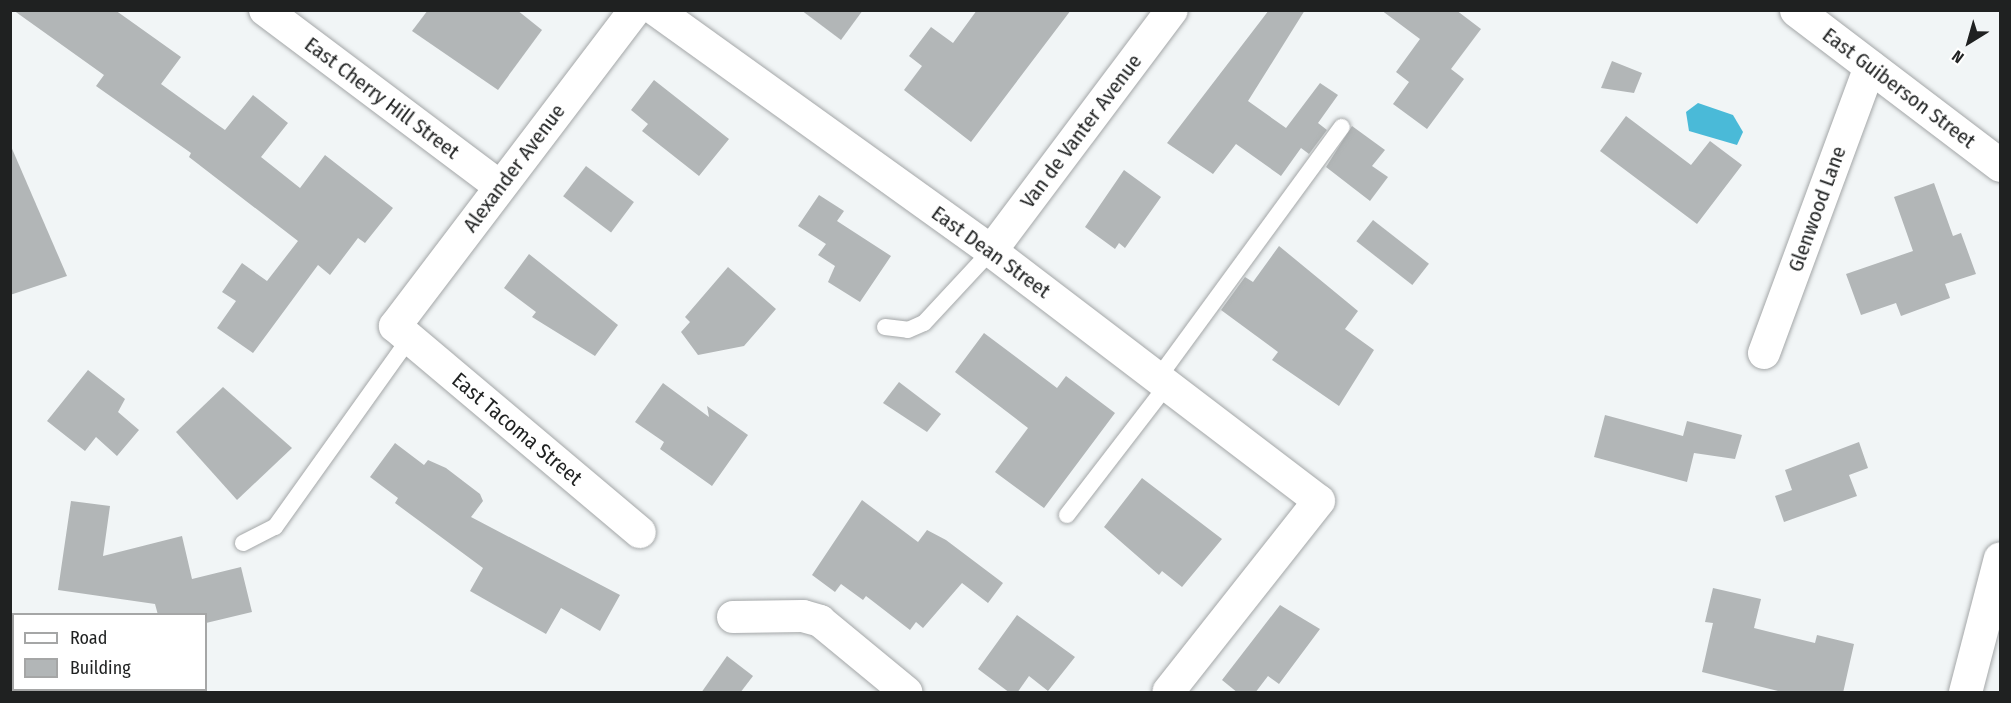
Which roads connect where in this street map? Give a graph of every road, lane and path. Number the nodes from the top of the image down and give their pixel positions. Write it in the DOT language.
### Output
graph roads {
  1 [pos="265,10"];
  2 [pos="635,10"];
  3 [pos="656,10"];
  4 [pos="1172,10"];
  5 [pos="1796,10"];
  6 [pos="1870,66"];
  7 [pos="1342,127"];
  8 [pos="2001,165"];
  9 [pos="499,186"];
  10 [pos="991,251"];
  11 [pos="885,327"];
  12 [pos="402,333"];
  13 [pos="1764,353"];
  14 [pos="1163,382"];
  15 [pos="1067,515"];
  16 [pos="640,532"];
  17 [pos="243,543"];
  18 [pos="2001,558"];
  19 [pos="733,617"];
  20 [pos="906,693"];
  21 [pos="1168,693"];
  22 [pos="1965,693"];
  1 -- 9 [label="street, East Cherry Hill Street"];
  2 -- 9 [label="street, Alexander Avenue"];
  3 -- 10 [label="street, East Dean Street"];
  4 -- 10 [label="street, Van de Vanter Avenue"];
  5 -- 6 [label="street, East Guiberson Street"];
  6 -- 8 [label="street, East Guiberson Street"];
  6 -- 13 [label="street, Glenwood Lane"];
  7 -- 14 [label="lane"];
  9 -- 12 [label="street, Alexander Avenue"];
  10 -- 11 [label="lane"];
  10 -- 14 [label="street, East Dean Street"];
  12 -- 16 [label="street, East Tacoma Street"];
  12 -- 17 [label="lane, Alexander Avenue"];
  14 -- 15 [label="lane"];
  14 -- 21 [label="street, East Dean Street"];
  18 -- 22 [label="street"];
  19 -- 20 [label="street"];
}
